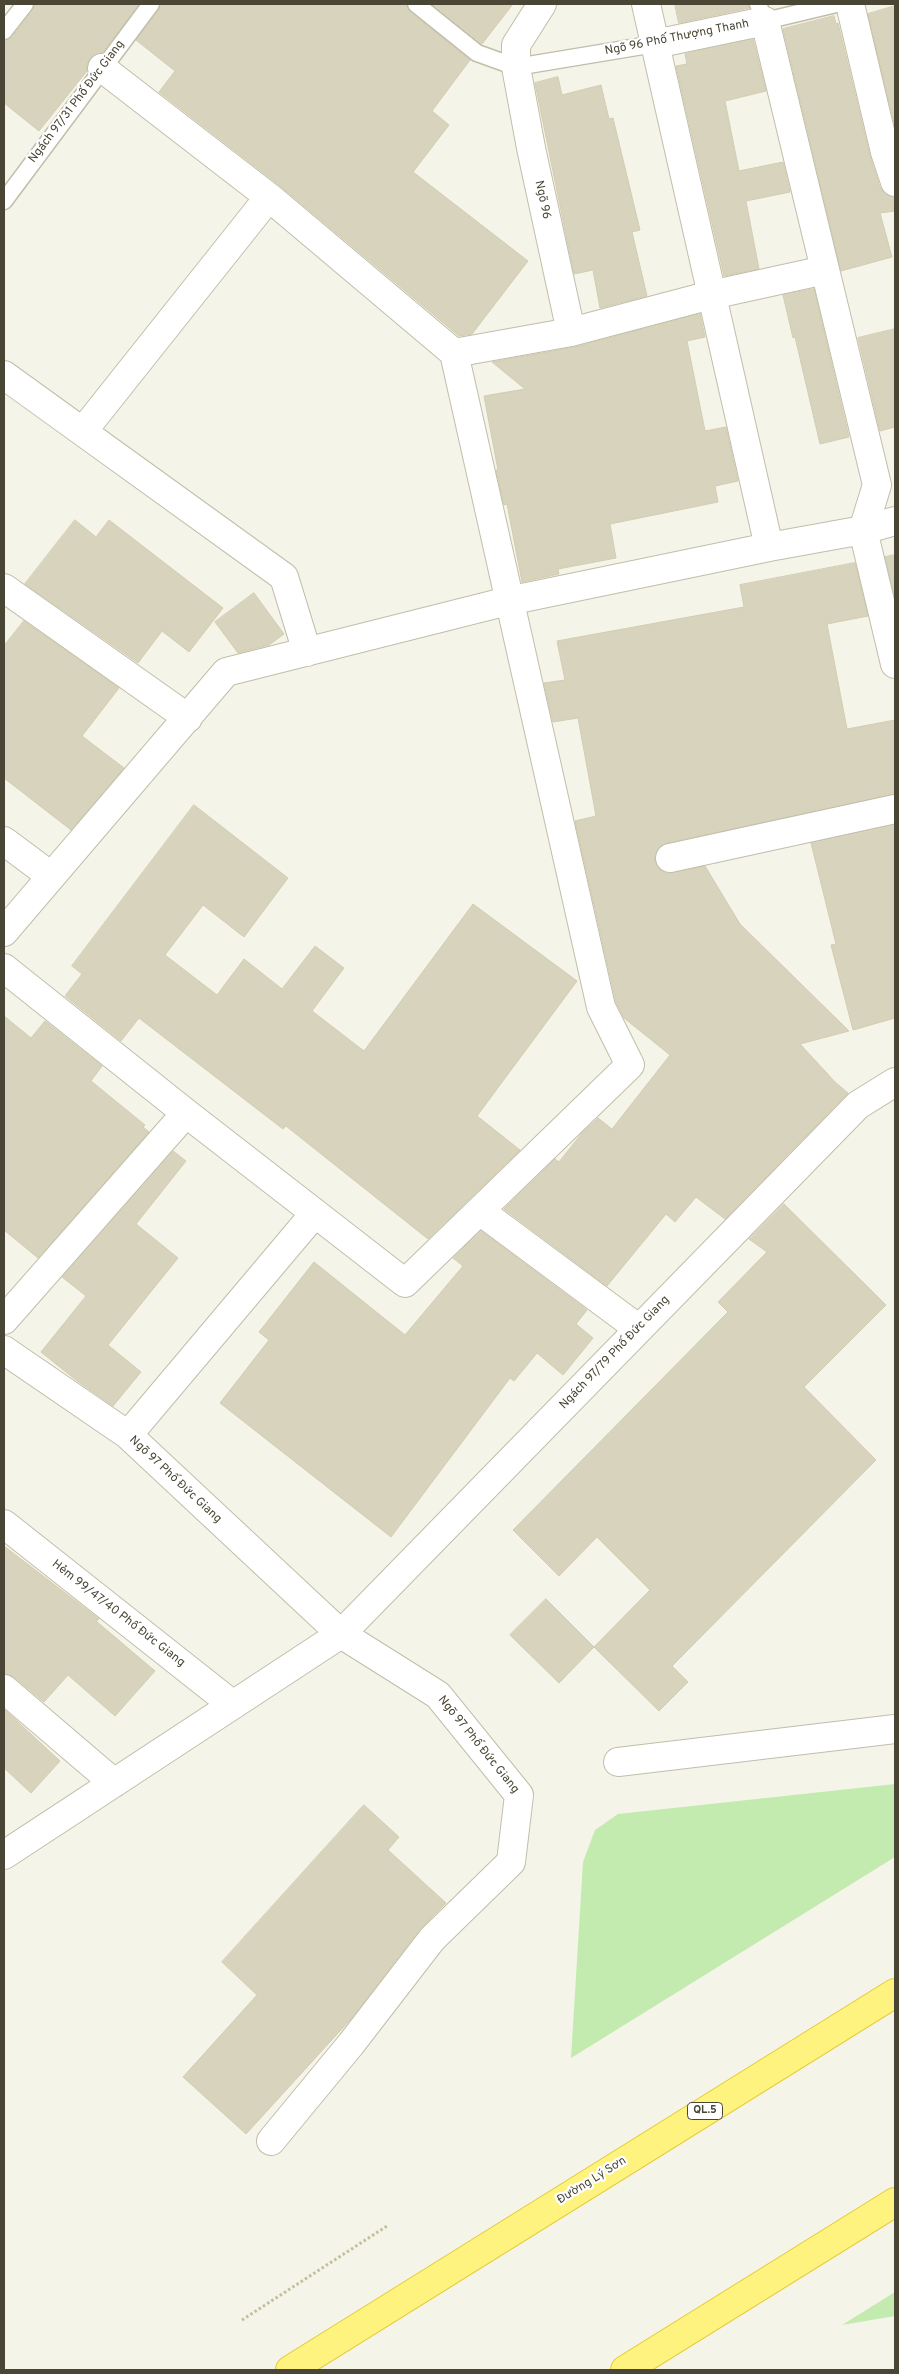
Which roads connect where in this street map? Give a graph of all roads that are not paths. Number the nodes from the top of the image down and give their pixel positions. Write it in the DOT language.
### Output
graph roads {
  1 [pos="25,4"];
  2 [pos="151,4"];
  3 [pos="416,4"];
  4 [pos="542,4"];
  5 [pos="646,4"];
  6 [pos="836,4"];
  7 [pos="850,4"];
  8 [pos="761,12"];
  9 [pos="4,31"];
  10 [pos="655,44"];
  11 [pos="516,67"];
  12 [pos="102,68"];
  13 [pos="895,182"];
  14 [pos="268,197"];
  15 [pos="4,201"];
  16 [pos="825,270"];
  17 [pos="712,295"];
  18 [pos="571,332"];
  19 [pos="454,354"];
  20 [pos="4,375"];
  21 [pos="83,431"];
  22 [pos="895,521"];
  23 [pos="863,530"];
  24 [pos="769,547"];
  25 [pos="4,588"];
  26 [pos="508,602"];
  27 [pos="307,652"];
  28 [pos="895,664"];
  29 [pos="188,718"];
  30 [pos="895,808"];
  31 [pos="4,841"];
  32 [pos="670,858"];
  33 [pos="51,876"];
  34 [pos="4,932"];
  35 [pos="4,968"];
  36 [pos="895,1082"];
  37 [pos="186,1113"];
  38 [pos="480,1211"];
  39 [pos="315,1213"];
  40 [pos="4,1320"];
  41 [pos="639,1329"];
  42 [pos="4,1350"];
  43 [pos="128,1435"];
  44 [pos="4,1524"];
  45 [pos="341,1634"];
  46 [pos="4,1689"];
  47 [pos="233,1705"];
  48 [pos="895,1729"];
  49 [pos="618,1762"];
  50 [pos="114,1783"];
  51 [pos="4,1855"];
  52 [pos="895,1994"];
  53 [pos="271,2141"];
  54 [pos="895,2202"];
  55 [pos="290,2370"];
  56 [pos="625,2370"];
  1 -- 9 [label="lane"];
  2 -- 12 [label="lane, Ngách 97/31 Phố Đức Giang"];
  3 -- 11 [label="lane"];
  4 -- 11 [label="street, Ngõ 96"];
  5 -- 10 [label="street"];
  6 -- 8 [label="lane, Ngõ 96 Phố Thượng Thanh"];
  7 -- 13 [label="street"];
  8 -- 10 [label="street, Ngõ 96 Phố Thượng Thanh"];
  8 -- 16 [label="street"];
  10 -- 11 [label="lane, Ngõ 96 Phố Thượng Thanh"];
  10 -- 17 [label="street"];
  11 -- 18 [label="street, Ngõ 96"];
  12 -- 14 [label="street"];
  12 -- 15 [label="lane, Ngách 97/31 Phố Đức Giang"];
  14 -- 19 [label="street"];
  14 -- 21 [label="street"];
  16 -- 17 [label="street"];
  16 -- 23 [label="street"];
  17 -- 18 [label="street"];
  17 -- 24 [label="street"];
  18 -- 19 [label="street"];
  19 -- 26 [label="street"];
  20 -- 21 [label="street"];
  21 -- 27 [label="street"];
  22 -- 23 [label="street"];
  23 -- 24 [label="street"];
  23 -- 28 [label="street"];
  24 -- 26 [label="street"];
  25 -- 29 [label="street"];
  26 -- 27 [label="street"];
  26 -- 38 [label="street"];
  27 -- 29 [label="street"];
  29 -- 33 [label="street"];
  30 -- 32 [label="street"];
  31 -- 33 [label="street"];
  33 -- 34 [label="street"];
  35 -- 37 [label="street"];
  36 -- 41 [label="street, Ngách 97/79 Phố Đức Giang"];
  37 -- 39 [label="street"];
  37 -- 40 [label="street"];
  38 -- 39 [label="street"];
  38 -- 41 [label="street"];
  39 -- 43 [label="street"];
  41 -- 45 [label="street, Ngách 97/79 Phố Đức Giang"];
  42 -- 43 [label="street, Ngõ 97 Phố Đức Giang"];
  43 -- 45 [label="street, Ngõ 97 Phố Đức Giang"];
  44 -- 47 [label="street, Hẻm 99/47/40 Phố Đức Giang"];
  45 -- 47 [label="street, Ngách 97/79 Phố Đức Giang"];
  45 -- 53 [label="street, Ngõ 97 Phố Đức Giang"];
  46 -- 50 [label="street"];
  47 -- 50 [label="street, Ngách 97/79 Phố Đức Giang"];
  48 -- 49 [label="street"];
  50 -- 51 [label="street, Ngách 97/79 Phố Đức Giang"];
  52 -- 55 [label="highway, Đường Lý Sơn / QL.5"];
  54 -- 56 [label="highway"];
}
